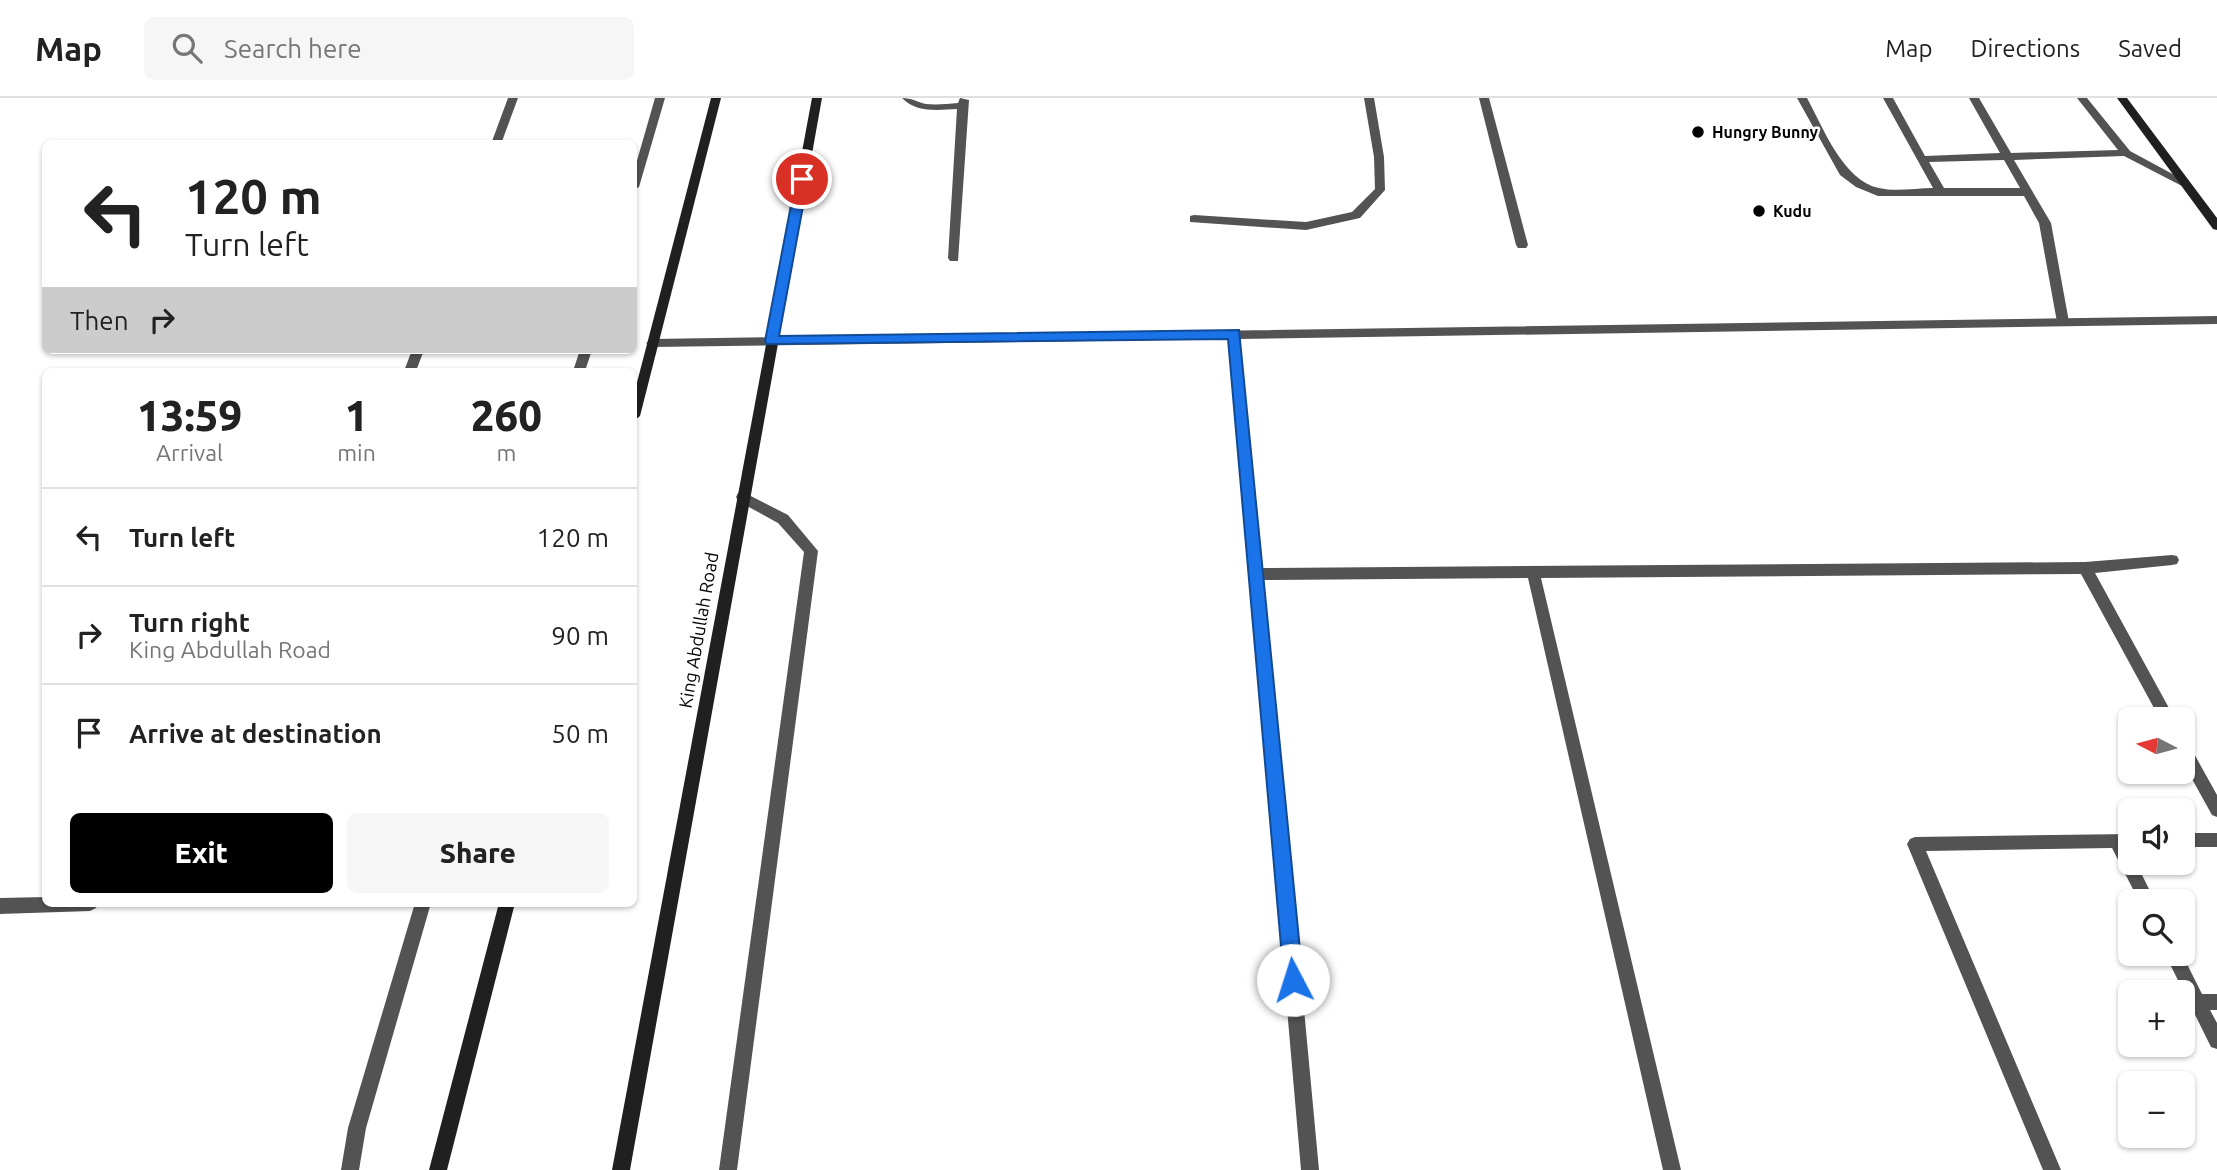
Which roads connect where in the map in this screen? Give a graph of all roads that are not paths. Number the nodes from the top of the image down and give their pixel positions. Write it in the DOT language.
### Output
graph roads {
  1 [pos="513,98"];
  2 [pos="660,98"];
  3 [pos="716,98"];
  4 [pos="817,98"];
  5 [pos="907,98"];
  6 [pos="1369,98"];
  7 [pos="1484,98"];
  8 [pos="1802,98"];
  9 [pos="1888,98"];
  10 [pos="1974,98"];
  11 [pos="2082,98"];
  12 [pos="2122,98"];
  13 [pos="963,102"];
  14 [pos="497,140"];
  15 [pos="2126,153"];
  16 [pos="2007,156"];
  17 [pos="1922,159"];
  18 [pos="637,177"];
  19 [pos="2186,184"];
  20 [pos="2027,192"];
  21 [pos="1941,193"];
  22 [pos="1194,219"];
  23 [pos="2217,226"];
  24 [pos="1522,245"];
  25 [pos="954,258"];
  26 [pos="2217,320"];
  27 [pos="2063,322"];
  28 [pos="1234,334"];
  29 [pos="772,341"];
  30 [pos="652,343"];
  31 [pos="637,404"];
  32 [pos="743,496"];
  33 [pos="2172,560"];
  34 [pos="2085,568"];
  35 [pos="1533,572"];
  36 [pos="1257,574"];
  37 [pos="2161,707"];
  38 [pos="2195,770"];
  39 [pos="2217,810"];
  40 [pos="2195,840"];
  41 [pos="2217,840"];
  42 [pos="2118,841"];
  43 [pos="42,905"];
  44 [pos="0,906"];
  45 [pos="422,907"];
  46 [pos="506,907"];
  47 [pos="2179,966"];
  48 [pos="2198,1002"];
  49 [pos="2217,1002"];
  50 [pos="2217,1041"];
  51 [pos="350,1170"];
  52 [pos="438,1170"];
  53 [pos="621,1170"];
  54 [pos="728,1170"];
  55 [pos="1310,1170"];
  56 [pos="1672,1170"];
  57 [pos="2052,1170"];
  1 -- 14 [label="street"];
  2 -- 18 [label="street"];
  3 -- 30 [label="main road"];
  4 -- 29 [label="main road, King Abdullah Road"];
  5 -- 13 [label="street"];
  6 -- 22 [label="street"];
  7 -- 24 [label="street"];
  8 -- 21 [label="street"];
  9 -- 17 [label="street"];
  10 -- 16 [label="street"];
  11 -- 15 [label="street"];
  12 -- 19 [label="main road"];
  13 -- 25 [label="street"];
  15 -- 16 [label="street"];
  15 -- 19 [label="street"];
  16 -- 17 [label="street"];
  16 -- 20 [label="street"];
  17 -- 21 [label="street"];
  19 -- 23 [label="main road"];
  20 -- 21 [label="street"];
  20 -- 27 [label="street"];
  26 -- 27 [label="street"];
  27 -- 28 [label="street"];
  28 -- 29 [label="street"];
  28 -- 36 [label="street"];
  29 -- 30 [label="street"];
  29 -- 32 [label="main road, King Abdullah Road"];
  30 -- 31 [label="main road"];
  32 -- 53 [label="main road, King Abdullah Road"];
  32 -- 54 [label="street"];
  33 -- 34 [label="street"];
  34 -- 35 [label="street"];
  34 -- 37 [label="street"];
  35 -- 36 [label="street"];
  35 -- 56 [label="street"];
  36 -- 55 [label="street"];
  38 -- 39 [label="street"];
  40 -- 41 [label="street"];
  42 -- 57 [label="street"];
  43 -- 44 [label="street"];
  45 -- 51 [label="street"];
  46 -- 52 [label="main road"];
  47 -- 48 [label="street"];
  48 -- 49 [label="street"];
  48 -- 50 [label="street"];
}
